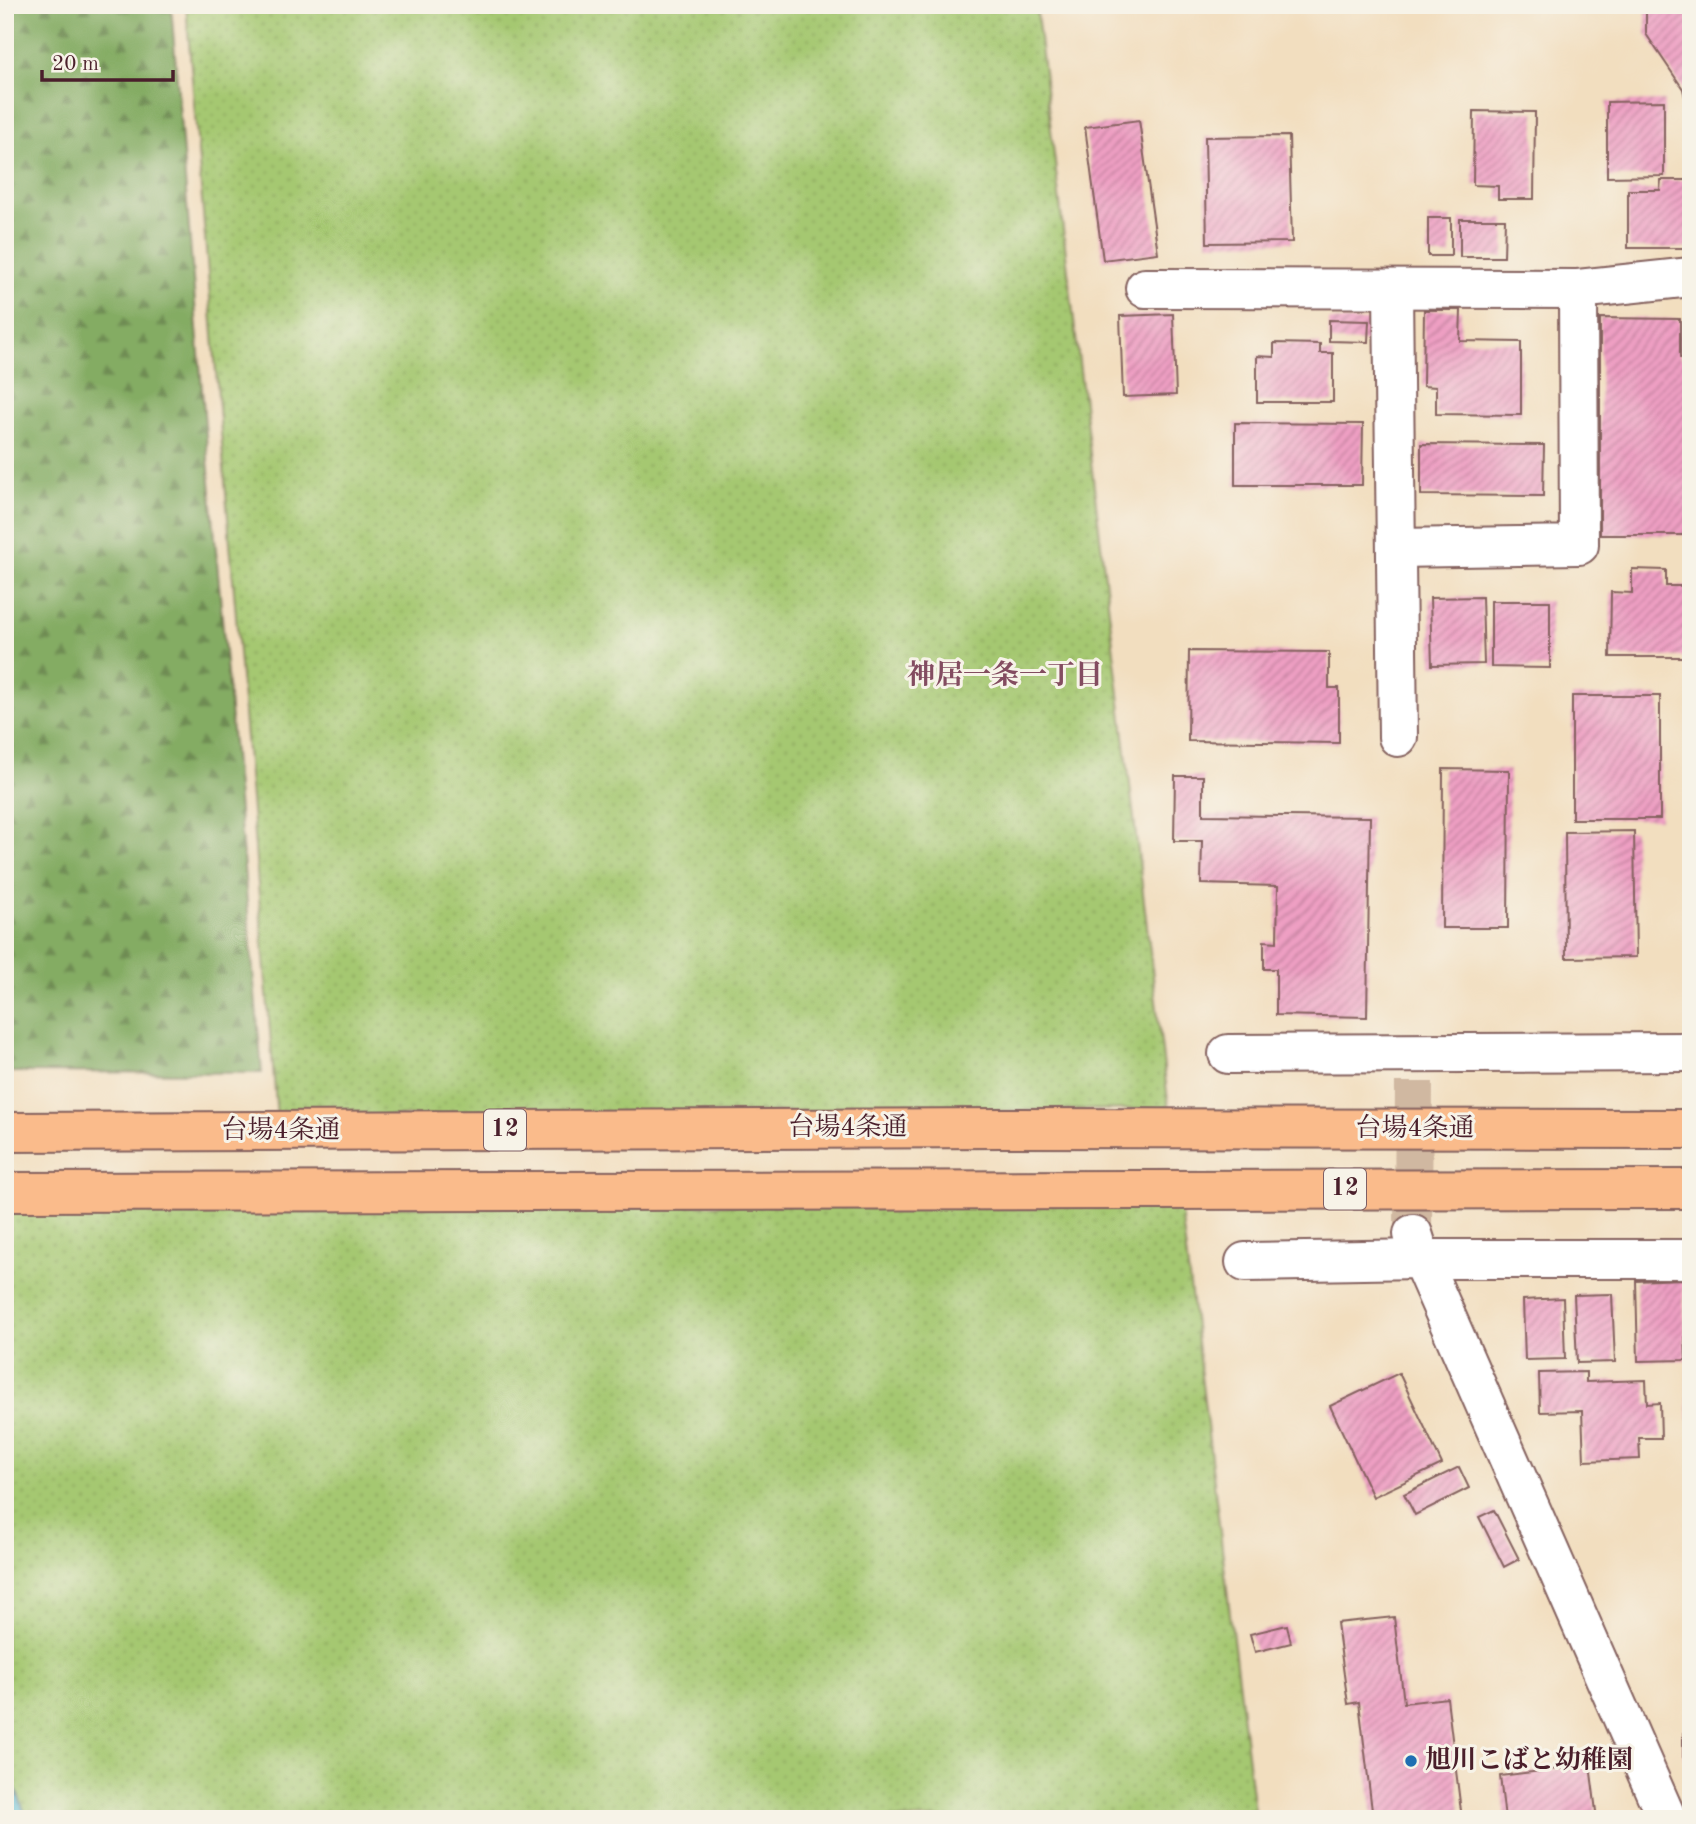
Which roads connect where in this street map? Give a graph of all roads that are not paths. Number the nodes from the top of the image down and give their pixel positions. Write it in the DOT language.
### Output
graph roads {
  1 [pos="1691,277"];
  2 [pos="1145,288"];
  3 [pos="1393,289"];
  4 [pos="1578,289"];
  5 [pos="1397,548"];
  6 [pos="1398,737"];
  7 [pos="1691,1052"];
  8 [pos="1228,1054"];
  9 [pos="1691,1129"];
  10 [pos="5,1132"];
  11 [pos="1691,1189"];
  12 [pos="5,1192"];
  13 [pos="1417,1246"];
  14 [pos="1691,1259"];
  15 [pos="1245,1262"];
  16 [pos="1667,1819"];
  1 -- 4 [label="street"];
  2 -- 3 [label="street"];
  3 -- 4 [label="street"];
  3 -- 5 [label="street"];
  4 -- 5 [label="street"];
  5 -- 6 [label="street"];
  7 -- 8 [label="street"];
  9 -- 10 [label="highway, 台場4条通 / 12"];
  11 -- 12 [label="highway, 12"];
  13 -- 14 [label="street"];
  13 -- 15 [label="street"];
  13 -- 16 [label="street"];
}
